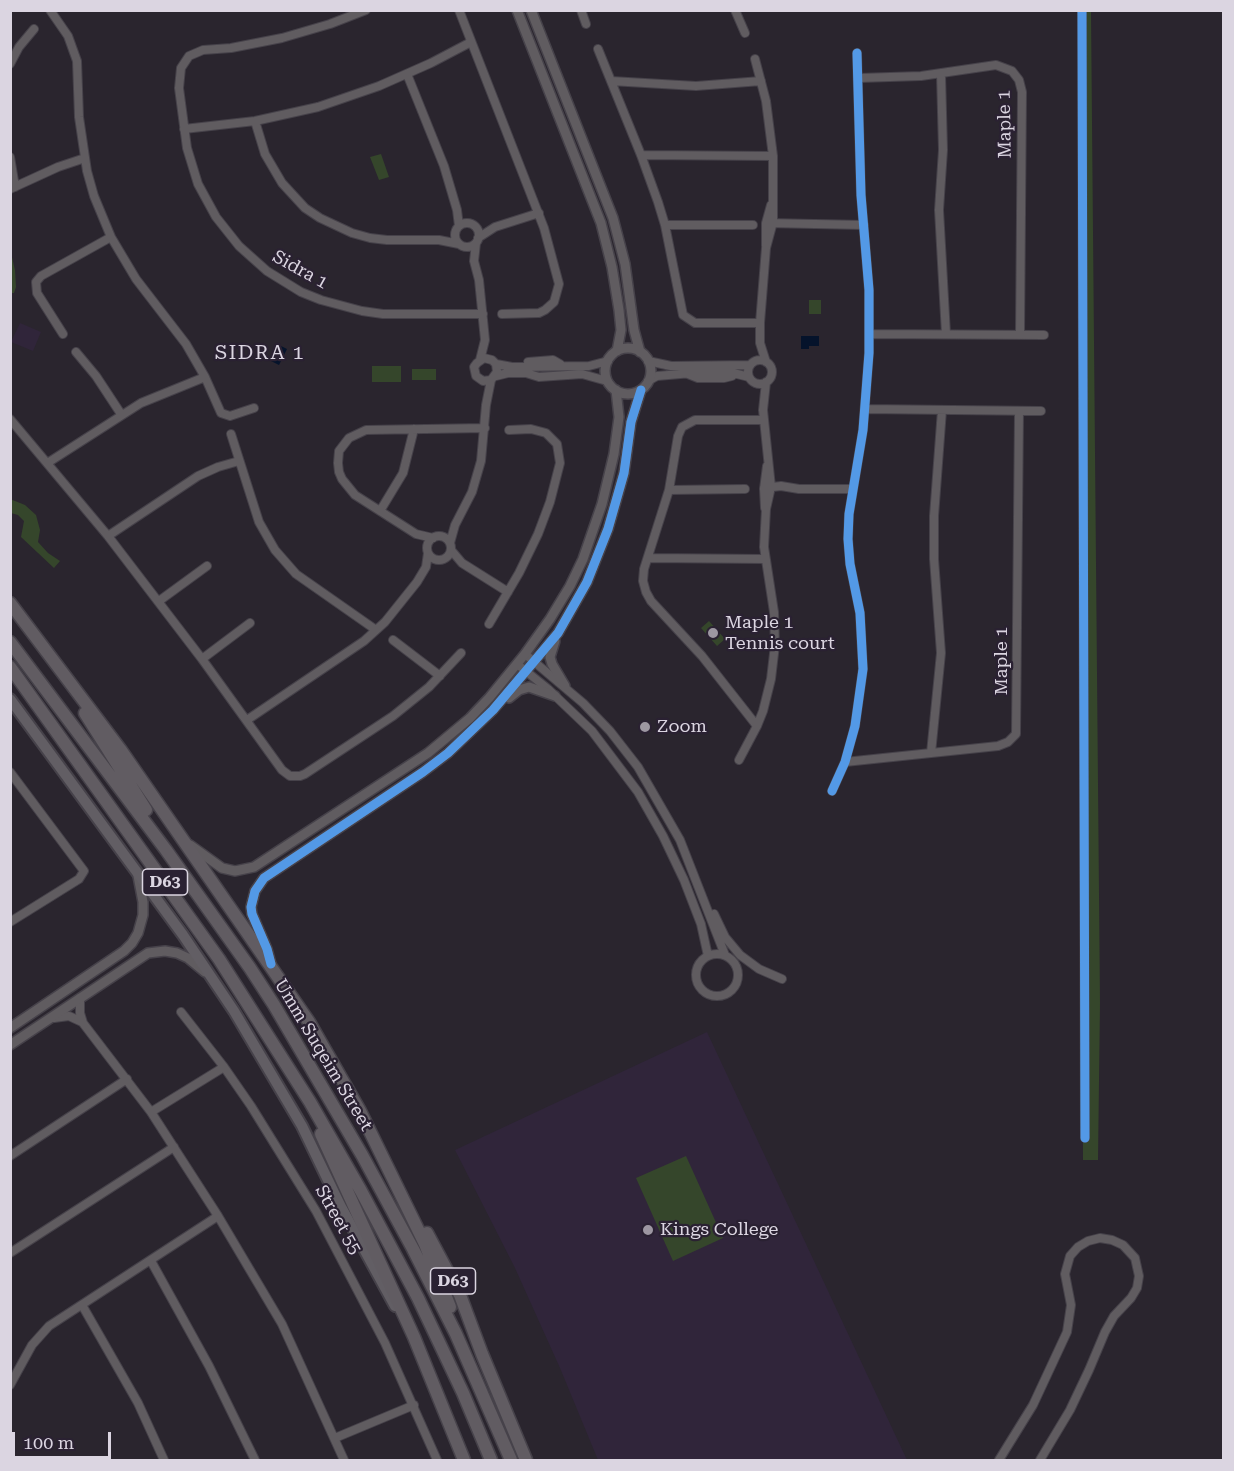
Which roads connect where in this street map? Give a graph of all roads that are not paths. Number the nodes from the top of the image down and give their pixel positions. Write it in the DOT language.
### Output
graph roads {
  1 [pos="50,10"];
  2 [pos="366,10"];
  3 [pos="459,10"];
  4 [pos="517,10"];
  5 [pos="531,10"];
  6 [pos="581,10"];
  7 [pos="735,10"];
  8 [pos="1082,10"];
  9 [pos="586,24"];
  10 [pos="34,29"];
  11 [pos="745,33"];
  12 [pos="471,42"];
  13 [pos="598,49"];
  14 [pos="857,53"];
  15 [pos="755,59"];
  16 [pos="10,64"];
  17 [pos="407,74"];
  18 [pos="942,74"];
  19 [pos="858,78"];
  20 [pos="611,81"];
  21 [pos="761,81"];
  22 [pos="255,121"];
  23 [pos="184,129"];
  24 [pos="641,155"];
  25 [pos="773,156"];
  26 [pos="10,157"];
  27 [pos="85,158"];
  28 [pos="13,188"];
  29 [pos="456,205"];
  30 [pos="539,213"];
  31 [pos="472,225"];
  32 [pos="665,225"];
  33 [pos="753,225"];
  34 [pos="769,225"];
  35 [pos="864,225"];
  36 [pos="495,226"];
  37 [pos="457,229"];
  38 [pos="111,237"];
  39 [pos="433,240"];
  40 [pos="477,241"];
  41 [pos="460,245"];
  42 [pos="474,261"];
  43 [pos="483,314"];
  44 [pos="502,314"];
  45 [pos="760,323"];
  46 [pos="63,334"];
  47 [pos="870,334"];
  48 [pos="946,334"];
  49 [pos="1020,335"];
  50 [pos="1044,335"];
  51 [pos="485,340"];
  52 [pos="760,343"];
  53 [pos="617,351"];
  54 [pos="76,352"];
  55 [pos="640,352"];
  56 [pos="480,360"];
  57 [pos="608,361"];
  58 [pos="648,361"];
  59 [pos="494,362"];
  60 [pos="766,362"];
  61 [pos="752,364"];
  62 [pos="205,377"];
  63 [pos="493,378"];
  64 [pos="480,380"];
  65 [pos="752,380"];
  66 [pos="607,381"];
  67 [pos="648,381"];
  68 [pos="766,382"];
  69 [pos="616,390"];
  70 [pos="641,390"];
  71 [pos="762,401"];
  72 [pos="486,405"];
  73 [pos="254,408"];
  74 [pos="865,410"];
  75 [pos="942,410"];
  76 [pos="1019,411"];
  77 [pos="1041,411"];
  78 [pos="122,414"];
  79 [pos="10,419"];
  80 [pos="764,420"];
  81 [pos="485,428"];
  82 [pos="414,429"];
  83 [pos="508,430"];
  84 [pos="231,434"];
  85 [pos="239,461"];
  86 [pos="49,462"];
  87 [pos="745,489"];
  88 [pos="853,489"];
  89 [pos="669,490"];
  90 [pos="767,490"];
  91 [pos="380,511"];
  92 [pos="455,525"];
  93 [pos="416,534"];
  94 [pos="108,536"];
  95 [pos="437,538"];
  96 [pos="450,546"];
  97 [pos="428,551"];
  98 [pos="648,558"];
  99 [pos="443,559"];
  100 [pos="765,559"];
  101 [pos="462,563"];
  102 [pos="207,566"];
  103 [pos="424,571"];
  104 [pos="508,592"];
  105 [pos="159,601"];
  106 [pos="10,603"];
  107 [pos="250,623"];
  108 [pos="489,624"];
  109 [pos="376,630"];
  110 [pos="558,633"];
  111 [pos="393,640"];
  112 [pos="10,642"];
  113 [pos="461,652"];
  114 [pos="530,658"];
  115 [pos="202,659"];
  116 [pos="517,664"];
  117 [pos="10,667"];
  118 [pos="526,672"];
  119 [pos="440,676"];
  120 [pos="68,679"];
  121 [pos="565,686"];
  122 [pos="555,696"];
  123 [pos="10,699"];
  124 [pos="493,710"];
  125 [pos="247,720"];
  126 [pos="758,726"];
  127 [pos="931,753"];
  128 [pos="740,760"];
  129 [pos="845,762"];
  130 [pos="10,771"];
  131 [pos="832,791"];
  132 [pos="181,838"];
  133 [pos="138,873"];
  134 [pos="705,899"];
  135 [pos="202,900"];
  136 [pos="11,920"];
  137 [pos="725,955"];
  138 [pos="708,956"];
  139 [pos="271,964"];
  140 [pos="212,978"];
  141 [pos="782,979"];
  142 [pos="80,998"];
  143 [pos="181,1012"];
  144 [pos="45,1021"];
  145 [pos="83,1023"];
  146 [pos="10,1028"];
  147 [pos="10,1045"];
  148 [pos="224,1067"];
  149 [pos="127,1079"];
  150 [pos="310,1102"];
  151 [pos="360,1111"];
  152 [pos="151,1112"];
  153 [pos="1085,1138"];
  154 [pos="174,1147"];
  155 [pos="10,1156"];
  156 [pos="218,1216"];
  157 [pos="10,1253"];
  158 [pos="151,1261"];
  159 [pos="82,1305"];
  160 [pos="456,1334"];
  161 [pos="414,1337"];
  162 [pos="10,1385"];
  163 [pos="414,1405"];
  164 [pos="335,1438"];
  165 [pos="164,1461"];
  166 [pos="255,1461"];
  167 [pos="344,1461"];
  168 [pos="437,1461"];
  169 [pos="464,1461"];
  170 [pos="491,1461"];
  171 [pos="511,1461"];
  172 [pos="526,1461"];
  173 [pos="999,1461"];
  174 [pos="1040,1461"];
  1 -- 27 [label="street"];
  2 -- 23 [label="street, Sidra 1"];
  3 -- 12 [label="street"];
  4 -- 53 [label="street"];
  5 -- 55 [label="street"];
  6 -- 9 [label="street"];
  7 -- 11 [label="street"];
  8 -- 153 [label="street"];
  10 -- 16 [label="street"];
  12 -- 17 [label="street"];
  12 -- 30 [label="street"];
  13 -- 20 [label="street"];
  14 -- 19 [label="street"];
  15 -- 21 [label="street"];
  17 -- 22 [label="street"];
  17 -- 29 [label="street"];
  18 -- 19 [label="street, Maple 1"];
  18 -- 48 [label="street"];
  18 -- 49 [label="street, Maple 1"];
  19 -- 35 [label="street"];
  20 -- 21 [label="street"];
  20 -- 24 [label="street"];
  21 -- 25 [label="street"];
  22 -- 23 [label="street"];
  22 -- 39 [label="street"];
  23 -- 43 [label="street, Sidra 1"];
  24 -- 25 [label="street"];
  24 -- 32 [label="street"];
  25 -- 34 [label="street"];
  26 -- 28 [label="street"];
  27 -- 28 [label="street"];
  27 -- 38 [label="street"];
  29 -- 31 [label="street"];
  29 -- 37 [label="street"];
  30 -- 36 [label="street"];
  30 -- 44 [label="street"];
  31 -- 36 [label="street"];
  31 -- 37 [label="street"];
  31 -- 40 [label="street"];
  32 -- 33 [label="street"];
  32 -- 45 [label="street"];
  34 -- 35 [label="street"];
  34 -- 45 [label="street"];
  35 -- 47 [label="street"];
  36 -- 40 [label="street"];
  37 -- 39 [label="street"];
  37 -- 41 [label="street"];
  38 -- 46 [label="street"];
  38 -- 62 [label="street"];
  39 -- 41 [label="street"];
  40 -- 41 [label="street"];
  40 -- 42 [label="street"];
  41 -- 42 [label="street"];
  42 -- 43 [label="street"];
  43 -- 51 [label="street"];
  45 -- 52 [label="street"];
  47 -- 48 [label="street"];
  47 -- 74 [label="street"];
  48 -- 49 [label="street"];
  49 -- 50 [label="street"];
  51 -- 56 [label="street"];
  51 -- 59 [label="street"];
  52 -- 60 [label="street"];
  52 -- 61 [label="street"];
  53 -- 55 [label="street"];
  53 -- 57 [label="street"];
  54 -- 78 [label="street"];
  55 -- 58 [label="street"];
  56 -- 59 [label="street"];
  56 -- 64 [label="street"];
  57 -- 59 [label="street"];
  57 -- 66 [label="street"];
  58 -- 61 [label="street"];
  58 -- 67 [label="street"];
  59 -- 63 [label="street"];
  60 -- 61 [label="street"];
  60 -- 68 [label="street"];
  61 -- 65 [label="street"];
  62 -- 73 [label="street"];
  62 -- 78 [label="street"];
  63 -- 64 [label="street"];
  63 -- 66 [label="street"];
  63 -- 72 [label="street"];
  64 -- 72 [label="street"];
  65 -- 67 [label="street"];
  65 -- 68 [label="street"];
  65 -- 71 [label="street"];
  66 -- 69 [label="street"];
  67 -- 70 [label="street"];
  68 -- 71 [label="street"];
  69 -- 70 [label="street"];
  69 -- 114 [label="street"];
  70 -- 110 [label="street"];
  71 -- 80 [label="street"];
  72 -- 81 [label="street"];
  74 -- 75 [label="street"];
  74 -- 88 [label="street"];
  75 -- 76 [label="street"];
  75 -- 127 [label="street"];
  76 -- 77 [label="street"];
  76 -- 127 [label="street, Maple 1"];
  78 -- 86 [label="street"];
  79 -- 86 [label="street"];
  80 -- 89 [label="street"];
  80 -- 90 [label="street"];
  81 -- 82 [label="street"];
  81 -- 92 [label="street"];
  82 -- 91 [label="street"];
  82 -- 91 [label="street"];
  83 -- 104 [label="street"];
  84 -- 85 [label="street"];
  85 -- 94 [label="street"];
  85 -- 109 [label="street"];
  86 -- 94 [label="street"];
  87 -- 89 [label="street"];
  88 -- 90 [label="street"];
  88 -- 129 [label="street"];
  89 -- 98 [label="street"];
  90 -- 100 [label="street"];
  91 -- 93 [label="street"];
  92 -- 95 [label="street"];
  92 -- 96 [label="street"];
  93 -- 95 [label="street"];
  93 -- 97 [label="street"];
  94 -- 105 [label="street"];
  95 -- 96 [label="street"];
  95 -- 97 [label="street"];
  96 -- 99 [label="street"];
  96 -- 101 [label="street"];
  97 -- 99 [label="street"];
  97 -- 103 [label="street"];
  98 -- 100 [label="street"];
  98 -- 126 [label="street"];
  99 -- 101 [label="street"];
  99 -- 103 [label="street"];
  100 -- 126 [label="street"];
  101 -- 104 [label="street"];
  102 -- 105 [label="street"];
  103 -- 109 [label="street"];
  104 -- 108 [label="street"];
  105 -- 115 [label="street"];
  106 -- 120 [label="main road"];
  107 -- 115 [label="street"];
  109 -- 125 [label="street"];
  110 -- 114 [label="street"];
  110 -- 121 [label="street"];
  111 -- 119 [label="street"];
  112 -- 135 [label="main road, Umm Suqeim Street / D63"];
  113 -- 119 [label="street"];
  114 -- 116 [label="street"];
  114 -- 118 [label="street"];
  114 -- 121 [label="street"];
  115 -- 125 [label="street"];
  116 -- 118 [label="street"];
  116 -- 132 [label="street"];
  117 -- 150 [label="main road, Umm Suqeim Street / D63"];
  118 -- 122 [label="street"];
  118 -- 124 [label="street"];
  119 -- 125 [label="street"];
  120 -- 132 [label="main road"];
  120 -- 135 [label="main road"];
  121 -- 134 [label="street"];
  122 -- 124 [label="street"];
  122 -- 138 [label="street"];
  123 -- 133 [label="main road"];
  124 -- 139 [label="street"];
  126 -- 128 [label="street"];
  127 -- 129 [label="street, Maple 1"];
  129 -- 131 [label="street"];
  130 -- 136 [label="street"];
  132 -- 139 [label="main road"];
  133 -- 140 [label="main road"];
  133 -- 146 [label="street"];
  134 -- 137 [label="street"];
  134 -- 141 [label="street"];
  135 -- 160 [label="main road, Umm Suqeim Street / D63"];
  137 -- 138 [label="street"];
  137 -- 138 [label="street"];
  139 -- 151 [label="main road"];
  140 -- 142 [label="street"];
  140 -- 161 [label="main road"];
  142 -- 144 [label="street"];
  142 -- 145 [label="street"];
  143 -- 148 [label="street, Street 55"];
  144 -- 145 [label="street"];
  144 -- 147 [label="street"];
  145 -- 149 [label="street"];
  148 -- 152 [label="street"];
  148 -- 163 [label="street, Street 55"];
  149 -- 152 [label="street"];
  149 -- 155 [label="street"];
  150 -- 161 [label="main road, Umm Suqeim Street / D63"];
  150 -- 170 [label="main road, Umm Suqeim Street / D63"];
  151 -- 160 [label="main road"];
  151 -- 172 [label="main road, Umm Suqeim Street / D63"];
  152 -- 154 [label="street"];
  154 -- 156 [label="street"];
  154 -- 157 [label="street"];
  156 -- 158 [label="street"];
  156 -- 164 [label="street"];
  158 -- 159 [label="street"];
  158 -- 166 [label="street"];
  159 -- 162 [label="street"];
  159 -- 165 [label="street"];
  160 -- 171 [label="main road, Umm Suqeim Street / D63"];
  161 -- 169 [label="main road, Umm Suqeim Street / D63"];
  163 -- 164 [label="street"];
  163 -- 168 [label="street, Street 55"];
  164 -- 167 [label="street"];
  173 -- 174 [label="street"];
}
